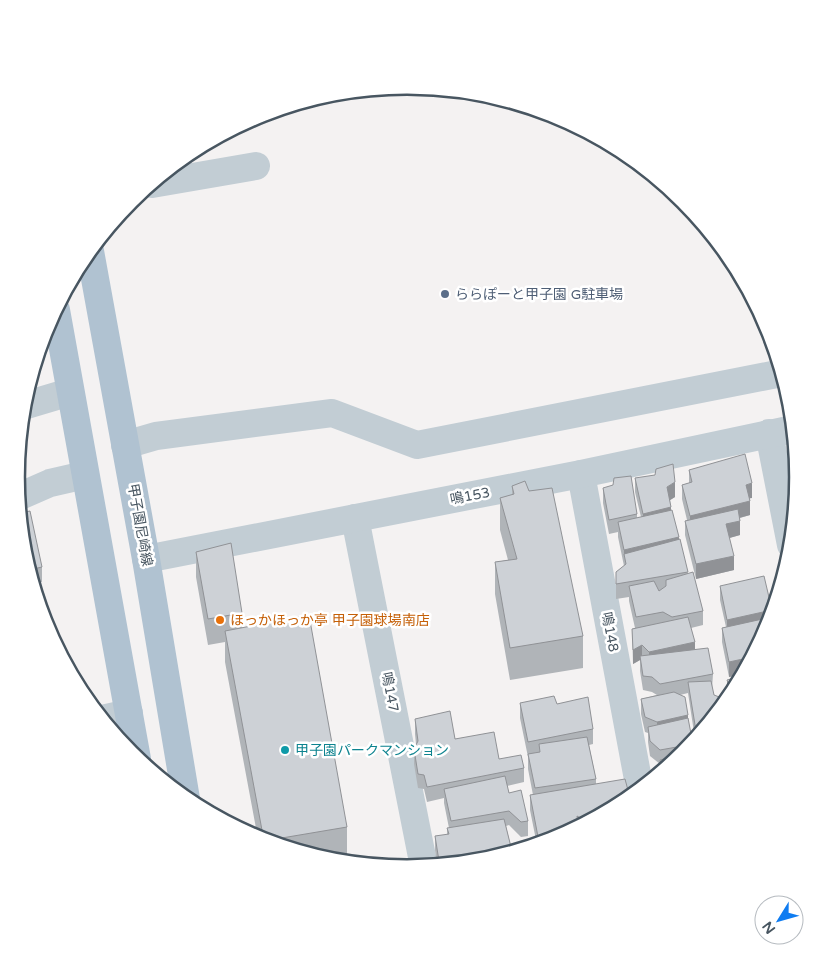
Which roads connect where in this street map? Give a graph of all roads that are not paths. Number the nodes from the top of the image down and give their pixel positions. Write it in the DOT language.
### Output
graph roads {
  1 [pos="256,166"];
  2 [pos="165,182"];
  3 [pos="92,261"];
  4 [pos="58,322"];
  5 [pos="775,374"];
  6 [pos="70,392"];
  7 [pos="32,403"];
  8 [pos="781,431"];
  9 [pos="125,445"];
  10 [pos="581,474"];
  11 [pos="85,475"];
  12 [pos="26,494"];
  13 [pos="788,507"];
  14 [pos="355,518"];
  15 [pos="146,559"];
  16 [pos="129,712"];
  17 [pos="110,717"];
  18 [pos="135,745"];
  19 [pos="639,782"];
  20 [pos="184,788"];
  21 [pos="422,859"];
  1 -- 2 [label="street"];
  3 -- 9 [label="main road, 甲子園尼崎線"];
  4 -- 6 [label="main road"];
  5 -- 9 [label="street"];
  6 -- 7 [label="street"];
  6 -- 11 [label="main road"];
  8 -- 10 [label="street, 鳴153"];
  8 -- 13 [label="street"];
  9 -- 15 [label="main road, 甲子園尼崎線"];
  10 -- 14 [label="street, 鳴153"];
  10 -- 19 [label="street, 鳴148"];
  11 -- 12 [label="street"];
  11 -- 16 [label="main road"];
  14 -- 15 [label="street, 鳴153"];
  14 -- 21 [label="street, 鳴147"];
  15 -- 20 [label="main road, 甲子園尼崎線"];
  16 -- 17 [label="street"];
  16 -- 18 [label="main road"];
}
